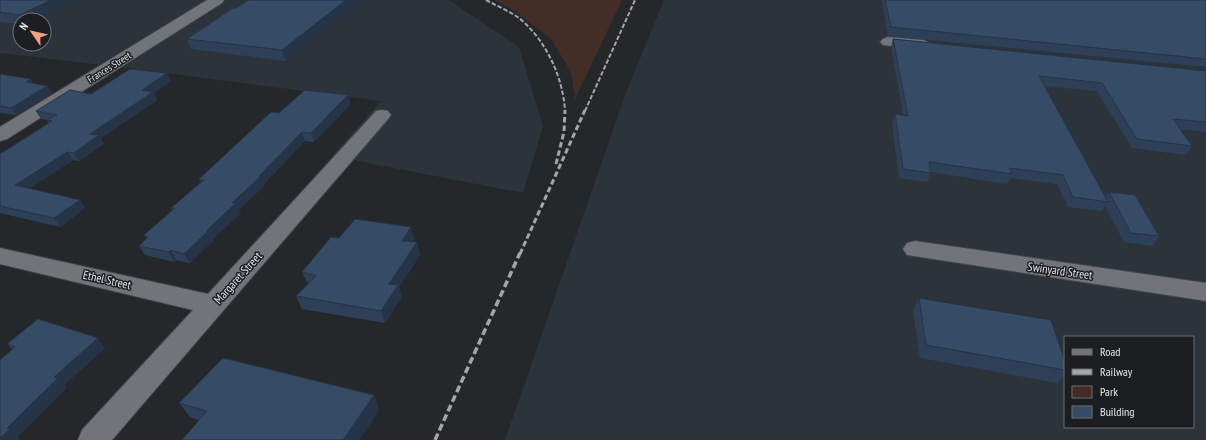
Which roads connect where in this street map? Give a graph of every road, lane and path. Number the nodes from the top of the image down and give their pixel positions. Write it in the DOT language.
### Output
graph roads {
  1 [pos="217,0"];
  2 [pos="888,42"];
  3 [pos="936,47"];
  4 [pos="382,115"];
  5 [pos="0,135"];
  6 [pos="915,249"];
  7 [pos="0,256"];
  8 [pos="1206,292"];
  9 [pos="214,305"];
  10 [pos="93,440"];
  1 -- 5 [label="street, Frances Street"];
  2 -- 3 [label="street"];
  4 -- 9 [label="street, Margaret Street"];
  6 -- 8 [label="street, Swinyard Street"];
  7 -- 9 [label="street, Ethel Street"];
  9 -- 10 [label="street, Margaret Street"];
}
